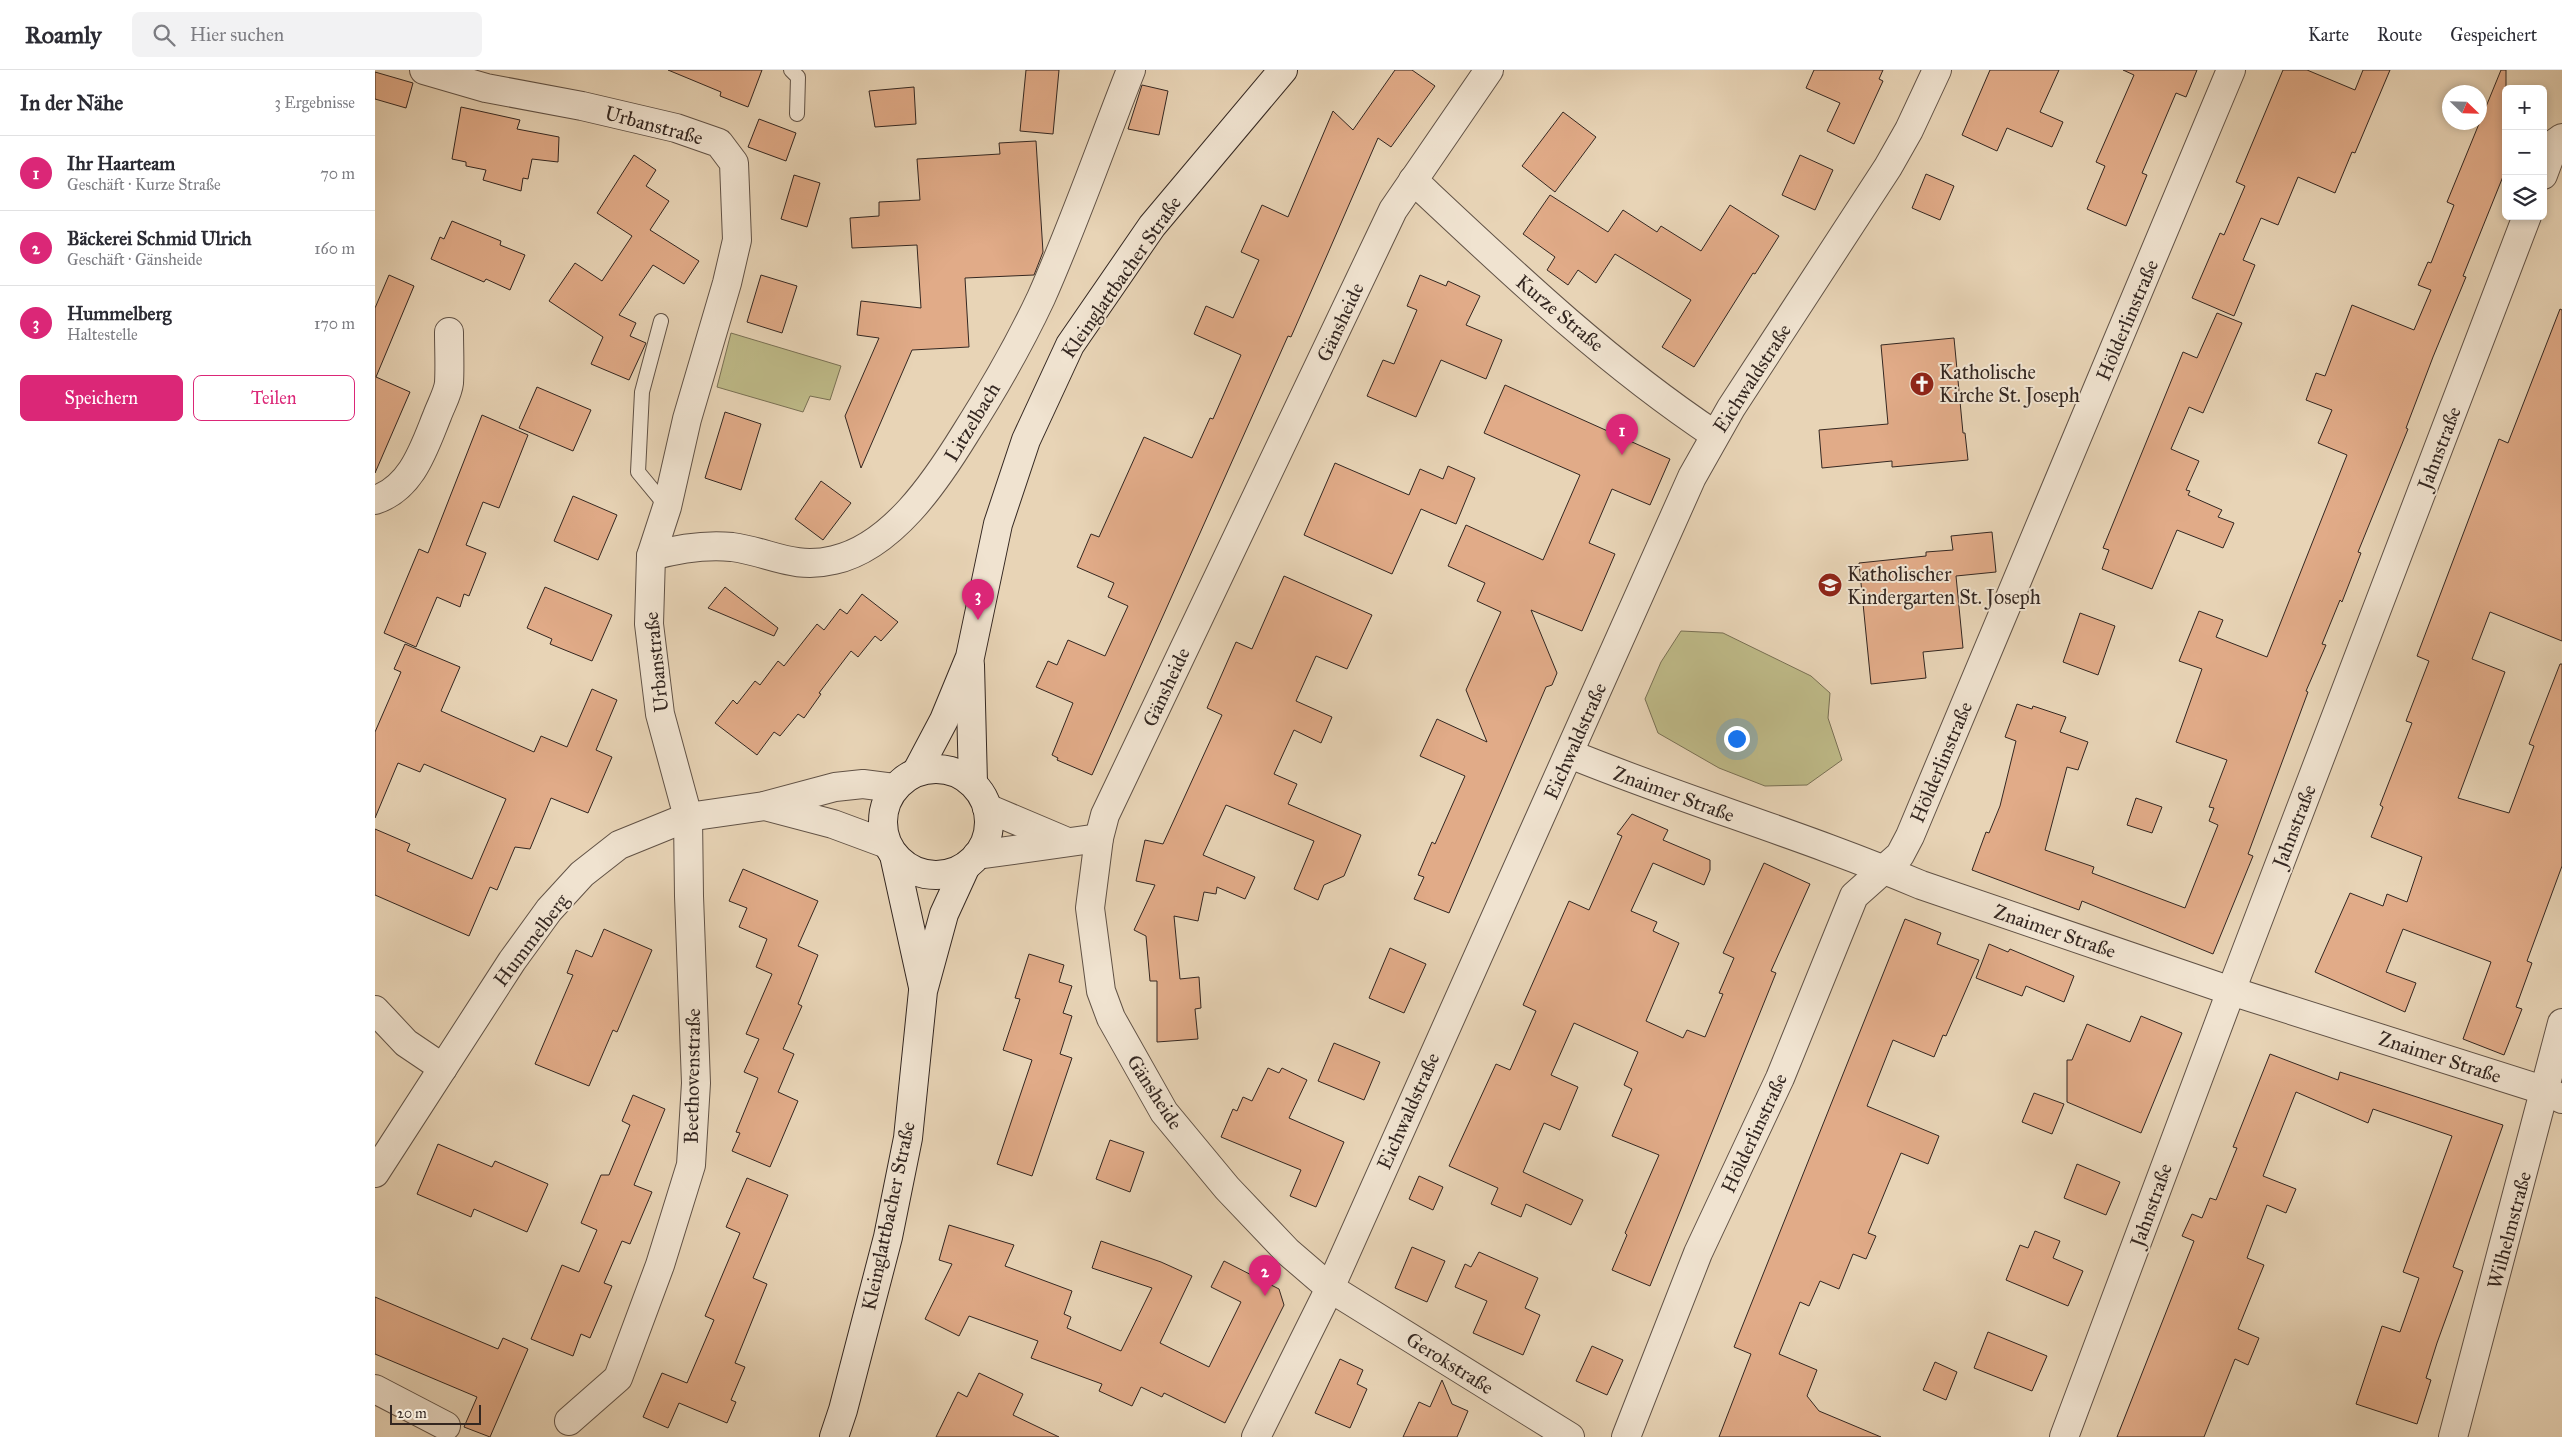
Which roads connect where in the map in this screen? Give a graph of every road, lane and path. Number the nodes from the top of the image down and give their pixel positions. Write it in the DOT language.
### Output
graph roads {
  1 [pos="424,70"];
  2 [pos="791,70"];
  3 [pos="1131,70"];
  4 [pos="1283,70"];
  5 [pos="1489,70"];
  6 [pos="1937,70"];
  7 [pos="2231,70"];
  8 [pos="797,114"];
  9 [pos="2562,138"];
  10 [pos="2547,164"];
  11 [pos="1413,180"];
  12 [pos="2525,220"];
  13 [pos="661,321"];
  14 [pos="449,332"];
  15 [pos="1715,435"];
  16 [pos="375,500"];
  17 [pos="667,507"];
  18 [pos="651,556"];
  19 [pos="970,657"];
  20 [pos="1570,754"];
  21 [pos="917,772"];
  22 [pos="973,784"];
  23 [pos="894,788"];
  24 [pos="764,806"];
  25 [pos="987,808"];
  26 [pos="688,817"];
  27 [pos="1099,838"];
  28 [pos="1065,841"];
  29 [pos="890,849"];
  30 [pos="971,860"];
  31 [pos="1883,869"];
  32 [pos="923,991"];
  33 [pos="2231,991"];
  34 [pos="375,1010"];
  35 [pos="2562,1022"];
  36 [pos="443,1068"];
  37 [pos="2554,1095"];
  38 [pos="375,1173"];
  39 [pos="1330,1288"];
  40 [pos="375,1389"];
  41 [pos="569,1421"];
  42 [pos="446,1426"];
  43 [pos="834,1437"];
  44 [pos="1256,1437"];
  45 [pos="1570,1437"];
  46 [pos="1626,1437"];
  47 [pos="2064,1437"];
  48 [pos="2453,1437"];
  1 -- 17 [label="street, Urbanstraße"];
  2 -- 8 [label="lane"];
  3 -- 18 [label="street, Litzelbach"];
  4 -- 19 [label="street, Kleinglattbacher Straße"];
  5 -- 11 [label="street, Gänsheide"];
  6 -- 15 [label="street, Eichwaldstraße"];
  7 -- 31 [label="street, Hölderlinstraße"];
  9 -- 10 [label="street"];
  11 -- 15 [label="street, Kurze Straße"];
  11 -- 27 [label="street, Gänsheide"];
  12 -- 33 [label="street, Jahnstraße"];
  13 -- 17 [label="lane"];
  14 -- 16 [label="street"];
  15 -- 20 [label="street, Eichwaldstraße"];
  17 -- 18 [label="street, Urbanstraße"];
  18 -- 26 [label="street, Urbanstraße"];
  19 -- 21 [label="street, Kleinglattbacher Straße"];
  19 -- 22 [label="street, Kleinglattbacher Straße"];
  20 -- 31 [label="street, Znaimer Straße"];
  20 -- 39 [label="street, Eichwaldstraße"];
  21 -- 22 [label="street, Kleinglattbacher Straße"];
  21 -- 23 [label="street, Kleinglattbacher Straße"];
  22 -- 25 [label="street, Kleinglattbacher Straße"];
  23 -- 24 [label="street, Hummelberg"];
  23 -- 29 [label="street, Kleinglattbacher Straße"];
  24 -- 26 [label="street, Hummelberg"];
  24 -- 29 [label="street, Hummelberg"];
  25 -- 28 [label="street"];
  25 -- 30 [label="street, Kleinglattbacher Straße"];
  26 -- 36 [label="street, Hummelberg"];
  26 -- 41 [label="street, Beethovenstraße"];
  27 -- 28 [label="street"];
  27 -- 39 [label="street, Gänsheide"];
  28 -- 30 [label="street"];
  29 -- 30 [label="street"];
  29 -- 32 [label="street, Kleinglattbacher Straße"];
  30 -- 32 [label="street, Kleinglattbacher Straße"];
  31 -- 33 [label="street, Znaimer Straße"];
  31 -- 46 [label="street, Hölderlinstraße"];
  32 -- 43 [label="street, Kleinglattbacher Straße"];
  33 -- 37 [label="street, Znaimer Straße"];
  33 -- 47 [label="street, Jahnstraße"];
  34 -- 36 [label="street"];
  35 -- 37 [label="street, Wilhelmstraße"];
  36 -- 38 [label="street, Hummelberg"];
  37 -- 48 [label="street, Wilhelmstraße"];
  39 -- 44 [label="street, Eichwaldstraße"];
  39 -- 45 [label="street, Gerokstraße"];
  40 -- 42 [label="street"];
}
